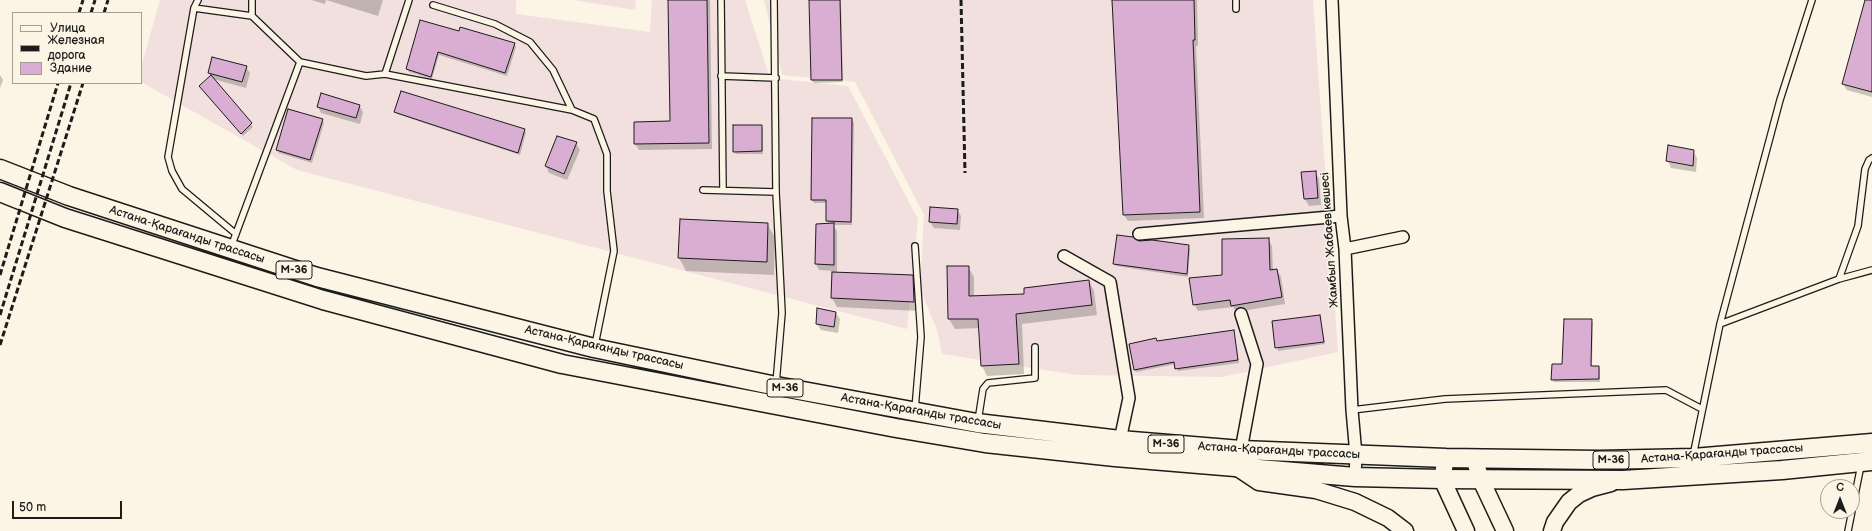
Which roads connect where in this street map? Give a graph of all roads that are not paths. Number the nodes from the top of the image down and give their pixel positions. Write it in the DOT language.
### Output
graph roads {
  1 [pos="198,0"];
  2 [pos="252,0"];
  3 [pos="409,0"];
  4 [pos="721,0"];
  5 [pos="774,0"];
  6 [pos="1236,0"];
  7 [pos="1332,0"];
  8 [pos="1812,0"];
  9 [pos="434,5"];
  10 [pos="194,8"];
  11 [pos="1236,9"];
  12 [pos="252,16"];
  13 [pos="300,62"];
  14 [pos="385,74"];
  15 [pos="721,76"];
  16 [pos="776,78"];
  17 [pos="572,110"];
  18 [pos="1872,158"];
  19 [pos="0,169"];
  20 [pos="703,190"];
  21 [pos="723,190"];
  22 [pos="0,192"];
  23 [pos="776,192"];
  24 [pos="1341,216"];
  25 [pos="1139,234"];
  26 [pos="1403,238"];
  27 [pos="233,241"];
  28 [pos="915,246"];
  29 [pos="1345,249"];
  30 [pos="1064,256"];
  31 [pos="1872,270"];
  32 [pos="1839,279"];
  33 [pos="1241,314"];
  34 [pos="1720,324"];
  35 [pos="1035,347"];
  36 [pos="594,348"];
  37 [pos="776,386"];
  38 [pos="1702,409"];
  39 [pos="1352,410"];
  40 [pos="914,412"];
  41 [pos="977,423"];
  42 [pos="1120,440"];
  43 [pos="1866,453"];
  44 [pos="1356,455"];
  45 [pos="1238,458"];
  46 [pos="1446,458"];
  47 [pos="1474,458"];
  48 [pos="1693,458"];
  49 [pos="1355,477"];
  50 [pos="1442,479"];
  51 [pos="1860,479"];
  52 [pos="1481,480"];
  53 [pos="1623,480"];
  54 [pos="1850,519"];
  55 [pos="1405,531"];
  56 [pos="1466,531"];
  57 [pos="1505,531"];
  58 [pos="1552,531"];
  59 [pos="1848,531"];
  1 -- 10 [label="lane"];
  2 -- 12 [label="lane"];
  3 -- 14 [label="lane"];
  4 -- 15 [label="lane"];
  5 -- 16 [label="lane"];
  6 -- 11 [label="lane"];
  7 -- 24 [label="street, Жамбыл Жабаев көшесі"];
  8 -- 34 [label="lane"];
  9 -- 17 [label="lane"];
  10 -- 12 [label="lane"];
  10 -- 27 [label="lane"];
  12 -- 13 [label="lane"];
  13 -- 14 [label="lane"];
  13 -- 27 [label="lane"];
  14 -- 17 [label="lane"];
  15 -- 16 [label="lane"];
  15 -- 21 [label="lane"];
  16 -- 23 [label="lane"];
  17 -- 36 [label="lane"];
  18 -- 32 [label="lane"];
  19 -- 27 [label="main road, Астана-Қарағанды трассасы / M-36"];
  20 -- 21 [label="lane"];
  21 -- 23 [label="lane"];
  22 -- 45 [label="main road, Астана-Қарағанды трассасы / M-36"];
  23 -- 37 [label="lane"];
  24 -- 25 [label="street"];
  24 -- 29 [label="street, Жамбыл Жабаев көшесі"];
  26 -- 29 [label="street"];
  27 -- 36 [label="main road, Астана-Қарағанды трассасы / M-36"];
  28 -- 40 [label="lane"];
  29 -- 39 [label="street, Жамбыл Жабаев көшесі"];
  30 -- 42 [label="street"];
  31 -- 32 [label="lane"];
  32 -- 34 [label="lane"];
  33 -- 45 [label="street"];
  34 -- 38 [label="lane"];
  35 -- 41 [label="lane"];
  36 -- 37 [label="main road, Астана-Қарағанды трассасы / M-36"];
  37 -- 40 [label="main road, Астана-Қарағанды трассасы / M-36"];
  38 -- 39 [label="lane"];
  38 -- 48 [label="lane"];
  39 -- 44 [label="street, Жамбыл Жабаев көшесі"];
  40 -- 41 [label="main road, Астана-Қарағанды трассасы / M-36"];
  41 -- 42 [label="main road, Астана-Қарағанды трассасы / M-36"];
  42 -- 45 [label="main road, Астана-Қарағанды трассасы / M-36"];
  43 -- 48 [label="main road, Астана-Қарағанды трассасы / M-36"];
  43 -- 51 [label="lane"];
  43 -- 53 [label="main road, Астана-Қарағанды трассасы / M-36"];
  44 -- 45 [label="main road, Астана-Қарағанды трассасы / M-36"];
  44 -- 46 [label="main road, Астана-Қарағанды трассасы / M-36"];
  44 -- 49 [label="street, Жамбыл Жабаев көшесі"];
  45 -- 49 [label="main road, Астана-Қарағанды трассасы / M-36"];
  45 -- 55 [label="main road"];
  46 -- 47 [label="main road, Астана-Қарағанды трассасы / M-36"];
  46 -- 50 [label="main road"];
  47 -- 48 [label="main road, Астана-Қарағанды трассасы / M-36"];
  47 -- 52 [label="main road"];
  49 -- 50 [label="main road, Астана-Қарағанды трассасы / M-36"];
  50 -- 52 [label="main road, Астана-Қарағанды трассасы / M-36"];
  50 -- 56 [label="main road"];
  52 -- 53 [label="main road, Астана-Қарағанды трассасы / M-36"];
  52 -- 57 [label="main road"];
  53 -- 58 [label="main road"];
  54 -- 59 [label="lane"];
}
